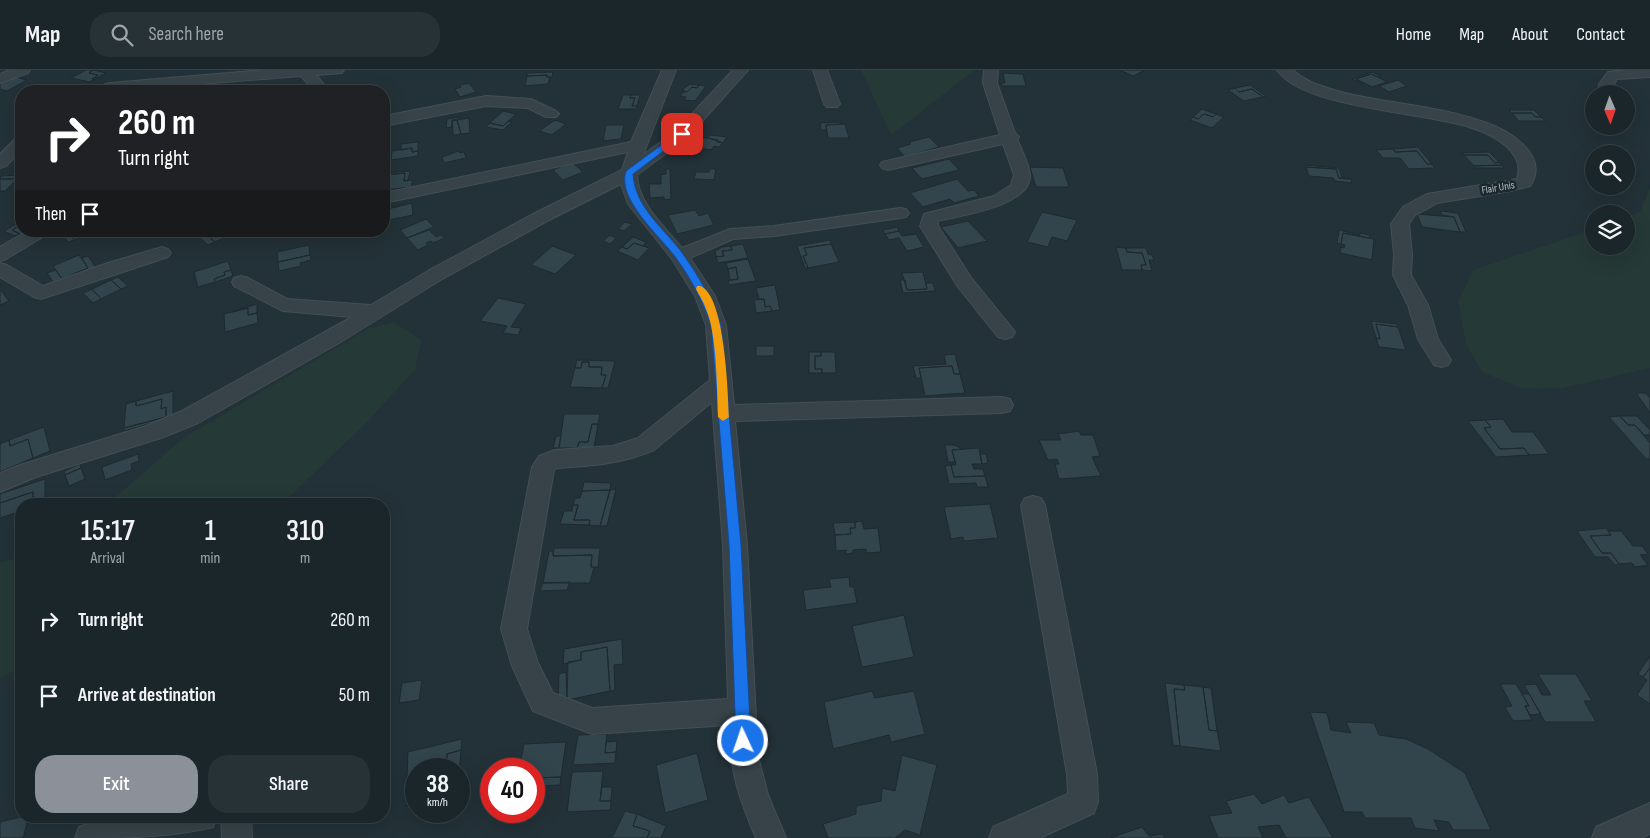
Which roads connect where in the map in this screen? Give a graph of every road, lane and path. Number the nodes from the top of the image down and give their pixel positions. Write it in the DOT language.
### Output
graph roads {
  1 [pos="23,70"];
  2 [pos="157,70"];
  3 [pos="337,70"];
  4 [pos="669,70"];
  5 [pos="741,70"];
  6 [pos="820,70"];
  7 [pos="991,70"];
  8 [pos="1284,70"];
  9 [pos="1640,70"];
  10 [pos="305,71"];
  11 [pos="1650,72"];
  12 [pos="0,80"];
  13 [pos="117,85"];
  14 [pos="198,85"];
  15 [pos="317,85"];
  16 [pos="1606,85"];
  17 [pos="832,104"];
  18 [pos="551,114"];
  19 [pos="390,120"];
  20 [pos="1011,137"];
  21 [pos="638,145"];
  22 [pos="15,148"];
  23 [pos="0,163"];
  24 [pos="888,165"];
  25 [pos="629,173"];
  26 [pos="390,197"];
  27 [pos="900,213"];
  28 [pos="30,237"];
  29 [pos="162,253"];
  30 [pos="0,255"];
  31 [pos="679,256"];
  32 [pos="0,268"];
  33 [pos="241,282"];
  34 [pos="375,312"];
  35 [pos="1004,332"];
  36 [pos="1442,360"];
  37 [pos="722,382"];
  38 [pos="1002,405"];
  39 [pos="723,413"];
  40 [pos="0,483"];
  41 [pos="1033,505"];
  42 [pos="742,711"];
  43 [pos="1650,818"];
  44 [pos="166,823"];
  45 [pos="236,823"];
  46 [pos="90,838"];
  47 [pos="237,838"];
  48 [pos="770,838"];
  49 [pos="1004,838"];
  50 [pos="1607,838"];
  1 -- 12 [label="street"];
  2 -- 13 [label="street"];
  3 -- 10 [label="street"];
  4 -- 21 [label="street"];
  5 -- 25 [label="street"];
  6 -- 17 [label="street"];
  7 -- 20 [label="street"];
  8 -- 36 [label="street, Flair Unis"];
  9 -- 11 [label="street"];
  10 -- 14 [label="street"];
  10 -- 15 [label="street"];
  11 -- 16 [label="street"];
  18 -- 19 [label="street"];
  20 -- 24 [label="street"];
  20 -- 35 [label="street"];
  21 -- 25 [label="street"];
  21 -- 26 [label="street"];
  22 -- 23 [label="street"];
  25 -- 31 [label="street"];
  25 -- 34 [label="street"];
  27 -- 31 [label="street"];
  28 -- 30 [label="street"];
  29 -- 32 [label="street"];
  31 -- 37 [label="street"];
  33 -- 34 [label="street"];
  34 -- 40 [label="street"];
  37 -- 39 [label="street"];
  37 -- 42 [label="street"];
  38 -- 39 [label="street"];
  39 -- 42 [label="street"];
  41 -- 49 [label="street"];
  42 -- 48 [label="street"];
  43 -- 50 [label="street"];
  44 -- 46 [label="street"];
  45 -- 47 [label="street"];
}
